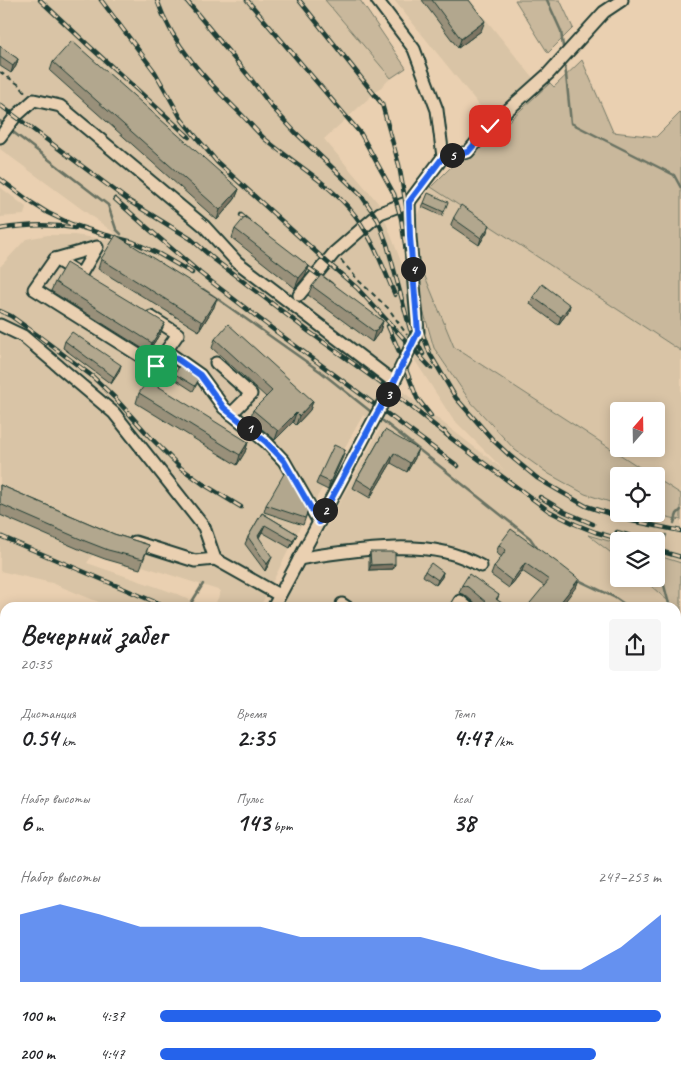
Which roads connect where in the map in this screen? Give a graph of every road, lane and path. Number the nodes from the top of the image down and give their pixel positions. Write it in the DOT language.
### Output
graph roads {
  1 [pos="377,0"];
  2 [pos="622,0"];
  3 [pos="0,72"];
  4 [pos="34,100"];
  5 [pos="0,137"];
  6 [pos="443,157"];
  7 [pos="409,202"];
  8 [pos="334,253"];
  9 [pos="55,259"];
  10 [pos="299,295"];
  11 [pos="138,309"];
  12 [pos="0,325"];
  13 [pos="413,344"];
  14 [pos="166,351"];
  15 [pos="216,363"];
  16 [pos="394,382"];
  17 [pos="232,414"];
  18 [pos="319,522"];
  19 [pos="125,538"];
  20 [pos="215,559"];
  21 [pos="299,559"];
  22 [pos="481,566"];
  23 [pos="277,602"];
  24 [pos="278,602"];
  1 -- 6 [label="street"];
  2 -- 6 [label="street"];
  3 -- 4 [label="path"];
  4 -- 5 [label="street"];
  4 -- 16 [label="street"];
  6 -- 7 [label="street"];
  7 -- 8 [label="street"];
  7 -- 13 [label="street"];
  8 -- 10 [label="street"];
  8 -- 13 [label="path"];
  9 -- 9 [label="street"];
  9 -- 14 [label="street"];
  11 -- 14 [label="street"];
  12 -- 20 [label="street"];
  13 -- 16 [label="street"];
  14 -- 17 [label="street"];
  15 -- 17 [label="street"];
  16 -- 18 [label="street"];
  17 -- 18 [label="street"];
  18 -- 21 [label="street"];
  19 -- 20 [label="street"];
  20 -- 23 [label="street"];
  21 -- 22 [label="street"];
  21 -- 24 [label="street"];
}
